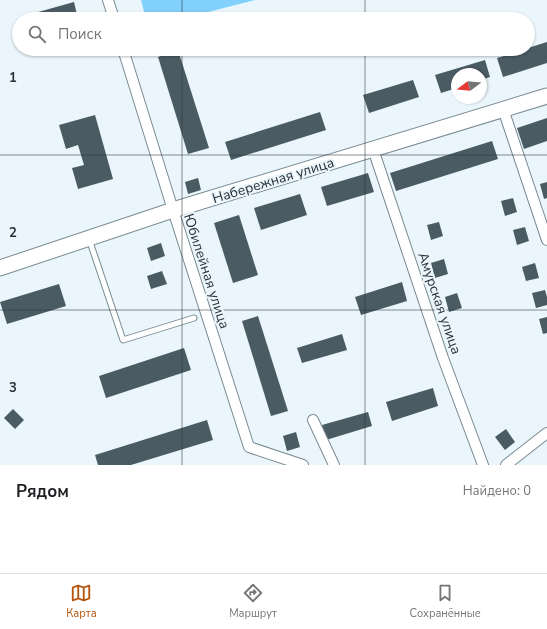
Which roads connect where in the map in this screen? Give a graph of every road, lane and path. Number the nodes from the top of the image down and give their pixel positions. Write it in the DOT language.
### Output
graph roads {
  1 [pos="108,0"];
  2 [pos="112,12"];
  3 [pos="125,56"];
  4 [pos="547,96"];
  5 [pos="503,109"];
  6 [pos="373,149"];
  7 [pos="173,210"];
  8 [pos="89,238"];
  9 [pos="547,240"];
  10 [pos="0,268"];
  11 [pos="194,318"];
  12 [pos="313,420"];
  13 [pos="547,433"];
  14 [pos="303,465"];
  15 [pos="334,465"];
  16 [pos="483,465"];
  17 [pos="506,465"];
  1 -- 2 [label="street"];
  3 -- 7 [label="street, Юбилейная улица"];
  4 -- 5 [label="street, Набережная улица"];
  5 -- 6 [label="street, Набережная улица"];
  5 -- 9 [label="street"];
  6 -- 7 [label="street, Набережная улица"];
  6 -- 16 [label="street, Амурская улица"];
  7 -- 8 [label="street, Набережная улица"];
  7 -- 14 [label="street, Юбилейная улица"];
  8 -- 10 [label="street, Набережная улица"];
  8 -- 11 [label="lane"];
  12 -- 15 [label="street"];
  13 -- 17 [label="street"];
}
